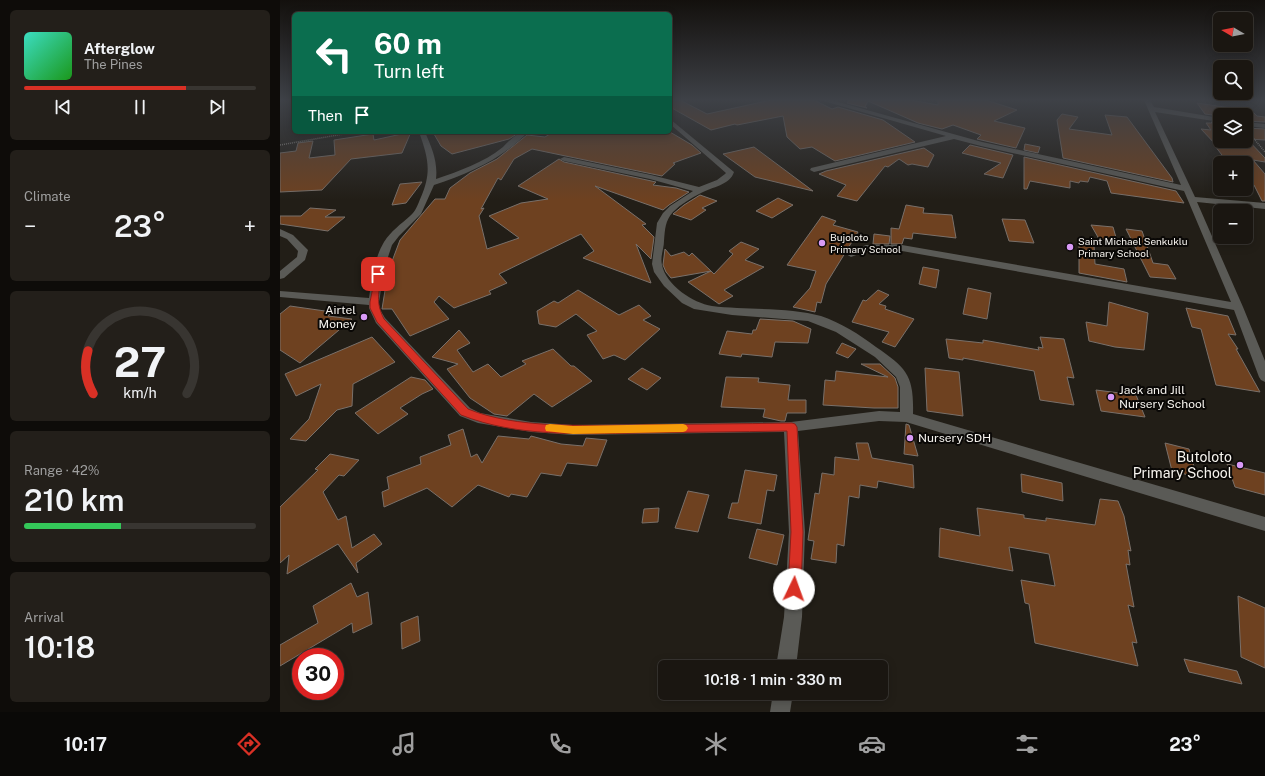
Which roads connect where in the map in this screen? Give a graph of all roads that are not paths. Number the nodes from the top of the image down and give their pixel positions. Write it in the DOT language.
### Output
graph roads {
  1 [pos="684,133"];
  2 [pos="941,133"];
  3 [pos="1162,133"];
  4 [pos="423,134"];
  5 [pos="522,134"];
  6 [pos="954,137"];
  7 [pos="564,159"];
  8 [pos="814,170"];
  9 [pos="432,183"];
  10 [pos="1187,189"];
  11 [pos="699,190"];
  12 [pos="1192,199"];
  13 [pos="1265,206"];
  14 [pos="280,232"];
  15 [pos="851,254"];
  16 [pos="280,276"];
  17 [pos="280,294"];
  18 [pos="374,302"];
  19 [pos="1237,308"];
  20 [pos="1260,351"];
  21 [pos="1265,377"];
  22 [pos="906,418"];
  23 [pos="792,427"];
  24 [pos="1265,524"];
  25 [pos="787,660"];
  26 [pos="782,700"];
  27 [pos="780,712"];
  1 -- 11 [label="street"];
  2 -- 6 [label="street"];
  3 -- 10 [label="street"];
  4 -- 9 [label="street"];
  5 -- 9 [label="street"];
  6 -- 8 [label="street"];
  6 -- 10 [label="street"];
  7 -- 11 [label="street"];
  9 -- 18 [label="street"];
  10 -- 12 [label="street"];
  11 -- 22 [label="street"];
  12 -- 13 [label="street"];
  12 -- 19 [label="street"];
  14 -- 16 [label="street"];
  15 -- 19 [label="street"];
  17 -- 18 [label="street"];
  18 -- 23 [label="street"];
  19 -- 20 [label="street"];
  20 -- 21 [label="street"];
  22 -- 23 [label="street"];
  22 -- 24 [label="street"];
  23 -- 25 [label="street"];
  26 -- 27 [label="street"];
}
